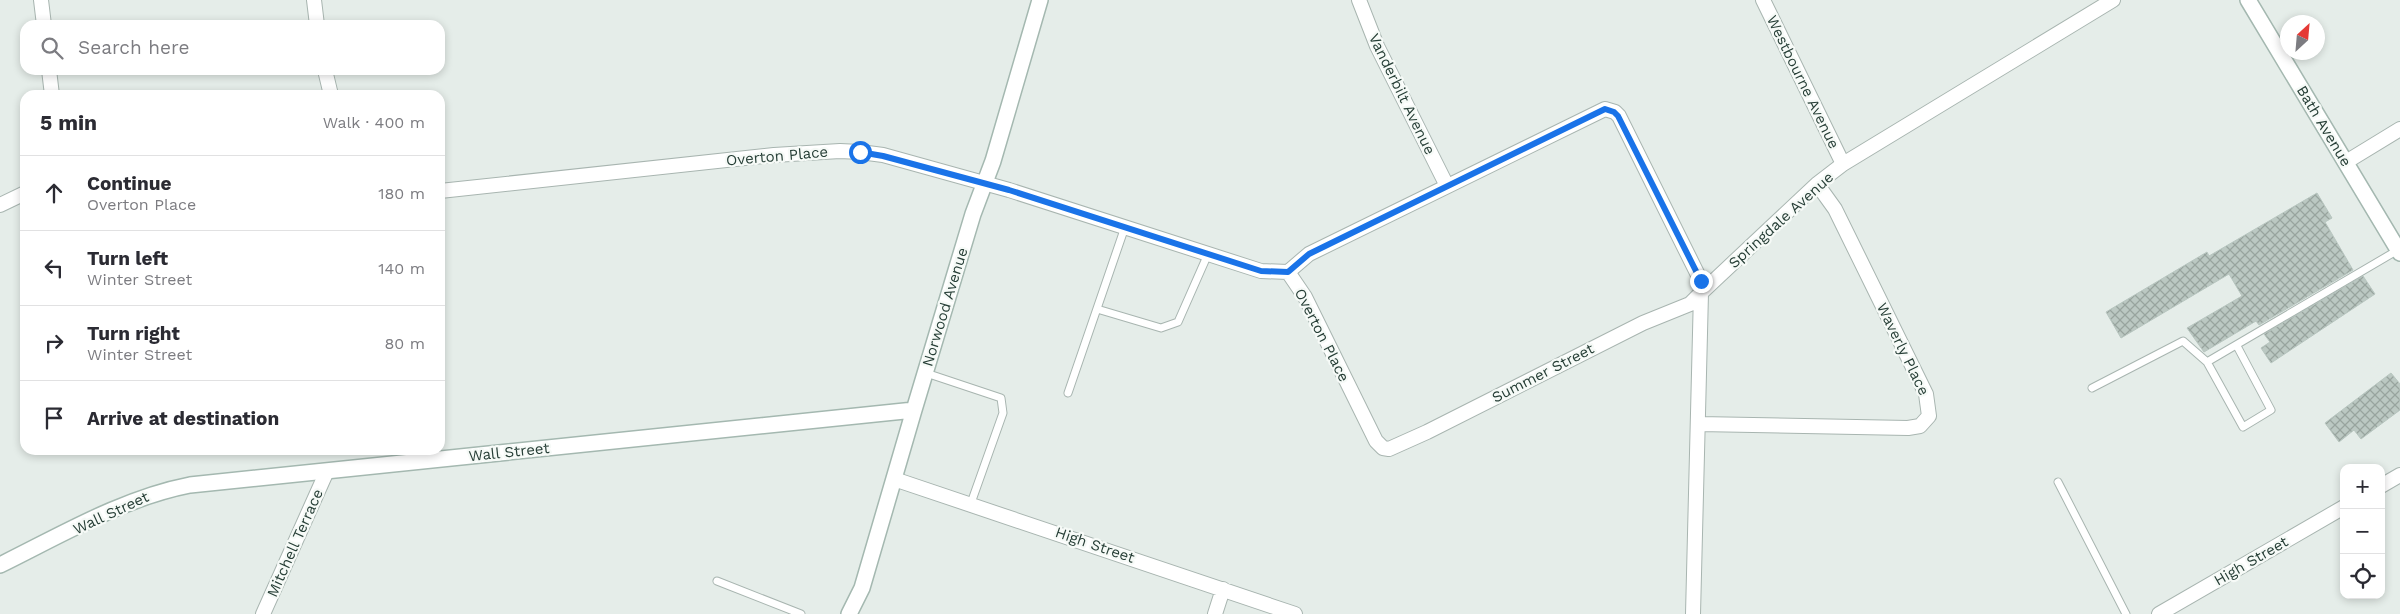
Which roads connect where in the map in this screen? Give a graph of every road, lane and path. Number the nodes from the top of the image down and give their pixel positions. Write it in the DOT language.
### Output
graph roads {
  1 [pos="41,0"];
  2 [pos="314,0"];
  3 [pos="1040,0"];
  4 [pos="1359,0"];
  5 [pos="1763,0"];
  6 [pos="2113,0"];
  7 [pos="2248,0"];
  8 [pos="43,20"];
  9 [pos="316,20"];
  10 [pos="50,75"];
  11 [pos="326,75"];
  12 [pos="51,90"];
  13 [pos="330,90"];
  14 [pos="2400,129"];
  15 [pos="2346,162"];
  16 [pos="1843,164"];
  17 [pos="984,184"];
  18 [pos="1817,184"];
  19 [pos="1447,186"];
  20 [pos="445,190"];
  21 [pos="20,195"];
  22 [pos="0,204"];
  23 [pos="1125,227"];
  24 [pos="2399,251"];
  25 [pos="1208,254"];
  26 [pos="1288,272"];
  27 [pos="1702,293"];
  28 [pos="1097,309"];
  29 [pos="2237,346"];
  30 [pos="2207,362"];
  31 [pos="926,373"];
  32 [pos="2092,388"];
  33 [pos="1068,393"];
  34 [pos="914,410"];
  35 [pos="1699,424"];
  36 [pos="1383,448"];
  37 [pos="445,453"];
  38 [pos="419,455"];
  39 [pos="327,471"];
  40 [pos="2400,475"];
  41 [pos="894,479"];
  42 [pos="2058,482"];
  43 [pos="2385,484"];
  44 [pos="971,503"];
  45 [pos="2342,509"];
  46 [pos="1,567"];
  47 [pos="718,581"];
  48 [pos="1223,589"];
  49 [pos="263,614"];
  50 [pos="801,614"];
  51 [pos="849,614"];
  52 [pos="1215,614"];
  53 [pos="1295,614"];
  54 [pos="1693,614"];
  55 [pos="2126,614"];
  56 [pos="2158,614"];
  1 -- 8 [label="street"];
  2 -- 9 [label="street"];
  3 -- 17 [label="street, Norwood Avenue"];
  4 -- 19 [label="street, Vanderbilt Avenue"];
  5 -- 16 [label="street, Westbourne Avenue"];
  6 -- 16 [label="street, Springdale Avenue"];
  7 -- 15 [label="street, Bath Avenue"];
  10 -- 12 [label="street"];
  11 -- 13 [label="street"];
  14 -- 15 [label="street"];
  15 -- 24 [label="street, Bath Avenue"];
  16 -- 18 [label="street, Springdale Avenue"];
  17 -- 20 [label="street, Overton Place"];
  17 -- 23 [label="street, Overton Place"];
  17 -- 31 [label="street, Norwood Avenue"];
  18 -- 27 [label="street, Springdale Avenue"];
  18 -- 35 [label="street, Waverly Place"];
  19 -- 26 [label="street"];
  19 -- 27 [label="street"];
  21 -- 22 [label="street"];
  23 -- 25 [label="street, Overton Place"];
  23 -- 28 [label="lane"];
  24 -- 29 [label="lane"];
  25 -- 26 [label="street, Overton Place"];
  25 -- 28 [label="lane"];
  26 -- 36 [label="street, Overton Place"];
  27 -- 35 [label="street"];
  27 -- 36 [label="street, Summer Street"];
  28 -- 33 [label="lane"];
  29 -- 30 [label="lane"];
  29 -- 30 [label="lane"];
  30 -- 32 [label="lane"];
  31 -- 34 [label="street, Norwood Avenue"];
  31 -- 44 [label="lane"];
  34 -- 37 [label="street, Wall Street"];
  34 -- 41 [label="street, Norwood Avenue"];
  35 -- 54 [label="street"];
  38 -- 39 [label="street, Wall Street"];
  39 -- 46 [label="street, Wall Street"];
  39 -- 49 [label="street, Mitchell Terrace"];
  40 -- 43 [label="street"];
  41 -- 44 [label="street, High Street"];
  41 -- 51 [label="street, Norwood Avenue"];
  42 -- 55 [label="lane"];
  44 -- 48 [label="street, High Street"];
  45 -- 56 [label="street, High Street"];
  47 -- 50 [label="lane"];
  48 -- 52 [label="street"];
  48 -- 53 [label="street, High Street"];
}
